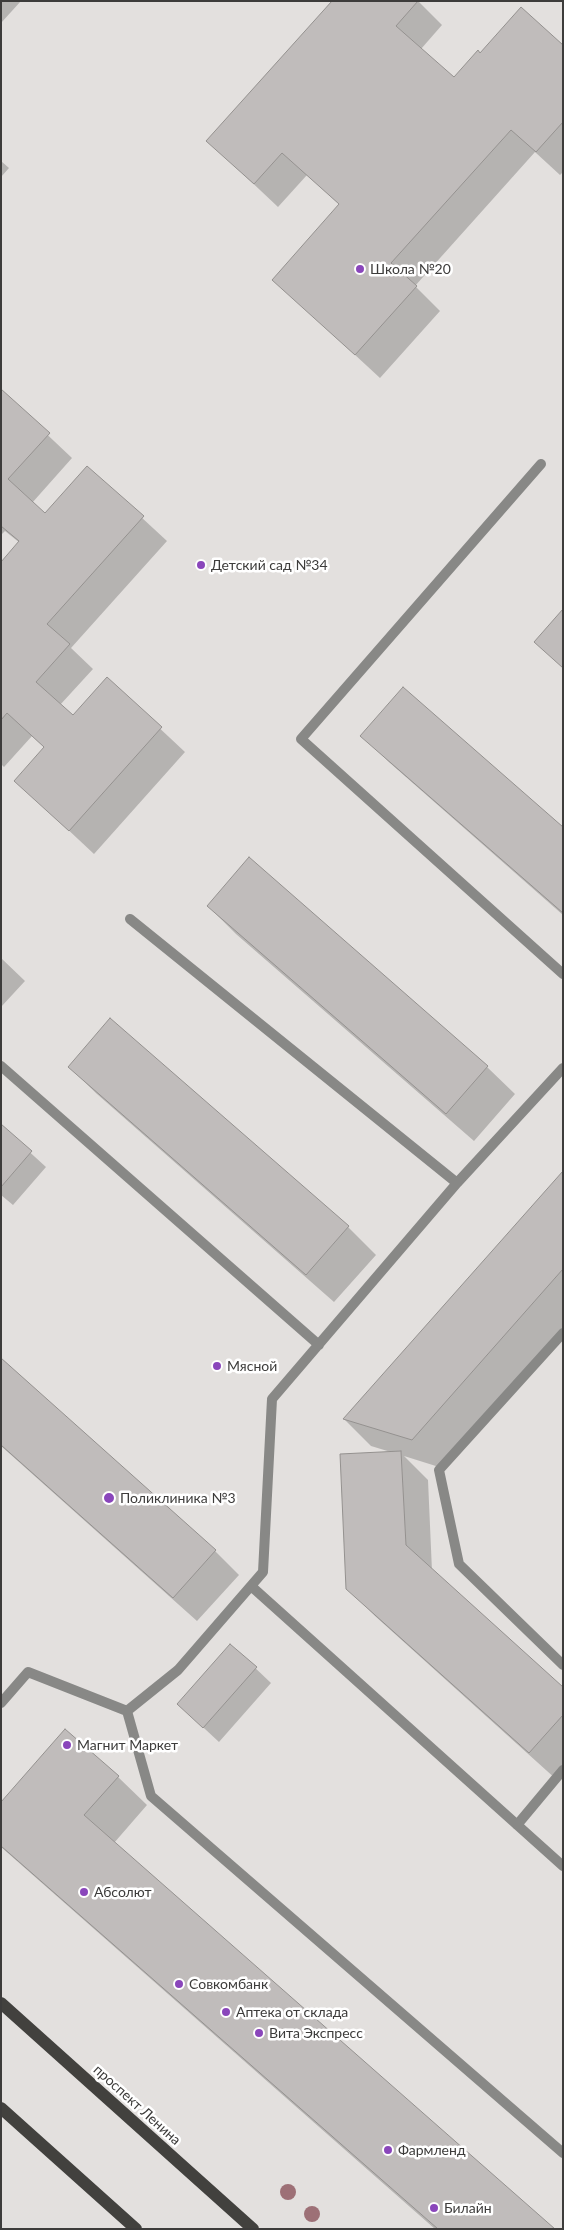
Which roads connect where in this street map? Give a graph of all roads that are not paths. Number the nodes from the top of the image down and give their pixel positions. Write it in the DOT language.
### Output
graph roads {
  1 [pos="541,464"];
  2 [pos="130,919"];
  3 [pos="563,974"];
  4 [pos="1,1066"];
  5 [pos="563,1068"];
  6 [pos="457,1184"];
  7 [pos="563,1333"];
  8 [pos="319,1345"];
  9 [pos="251,1586"];
  10 [pos="563,1665"];
  11 [pos="1,1703"];
  12 [pos="127,1711"];
  13 [pos="563,1770"];
  14 [pos="517,1825"];
  15 [pos="563,1866"];
  16 [pos="1,2003"];
  17 [pos="1,2108"];
  18 [pos="563,2154"];
  19 [pos="136,2229"];
  20 [pos="253,2229"];
  1 -- 3 [label="lane"];
  2 -- 6 [label="lane"];
  4 -- 8 [label="lane"];
  5 -- 6 [label="lane"];
  6 -- 8 [label="lane"];
  7 -- 10 [label="lane"];
  8 -- 9 [label="lane"];
  9 -- 12 [label="lane"];
  9 -- 14 [label="lane"];
  11 -- 12 [label="lane"];
  12 -- 18 [label="lane"];
  13 -- 14 [label="lane"];
  14 -- 15 [label="lane"];
  16 -- 20 [label="main road, проспект Ленина"];
  17 -- 19 [label="main road"];
}
